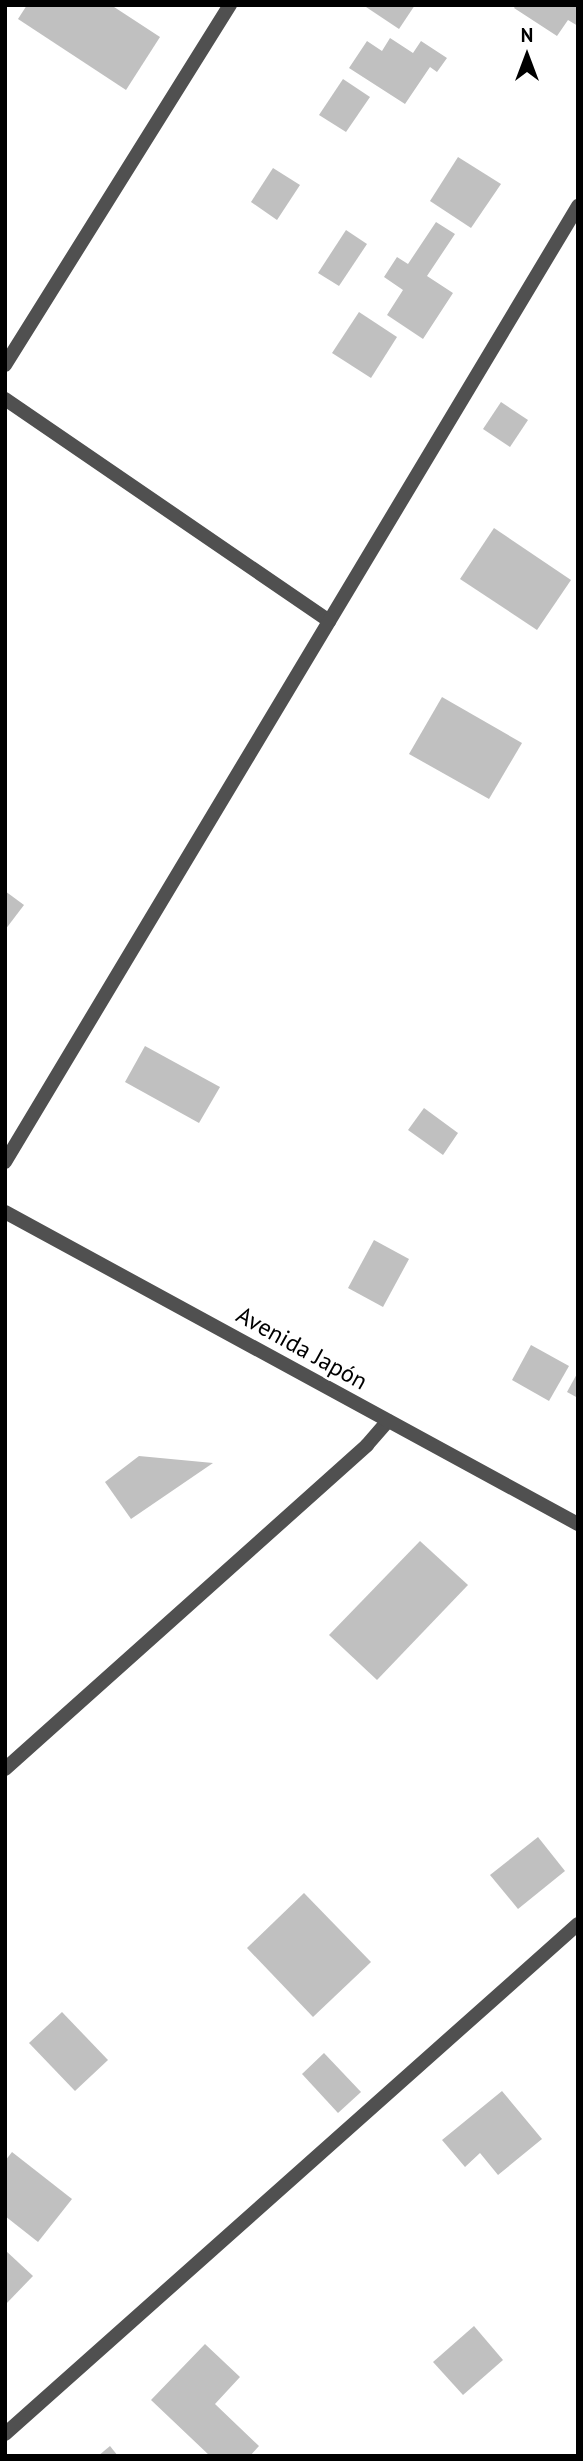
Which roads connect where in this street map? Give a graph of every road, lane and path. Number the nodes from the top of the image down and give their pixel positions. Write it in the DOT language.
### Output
graph roads {
  1 [pos="230,5"];
  2 [pos="578,206"];
  3 [pos="5,365"];
  4 [pos="5,399"];
  5 [pos="329,621"];
  6 [pos="5,1162"];
  7 [pos="5,1212"];
  8 [pos="388,1421"];
  9 [pos="578,1524"];
  10 [pos="5,1769"];
  11 [pos="578,1924"];
  12 [pos="5,2434"];
  1 -- 3 [label="street"];
  2 -- 5 [label="street"];
  4 -- 5 [label="street"];
  5 -- 6 [label="street"];
  7 -- 8 [label="street, Avenida Japón"];
  8 -- 9 [label="street, Avenida Japón"];
  8 -- 10 [label="street"];
  11 -- 12 [label="street"];
}
